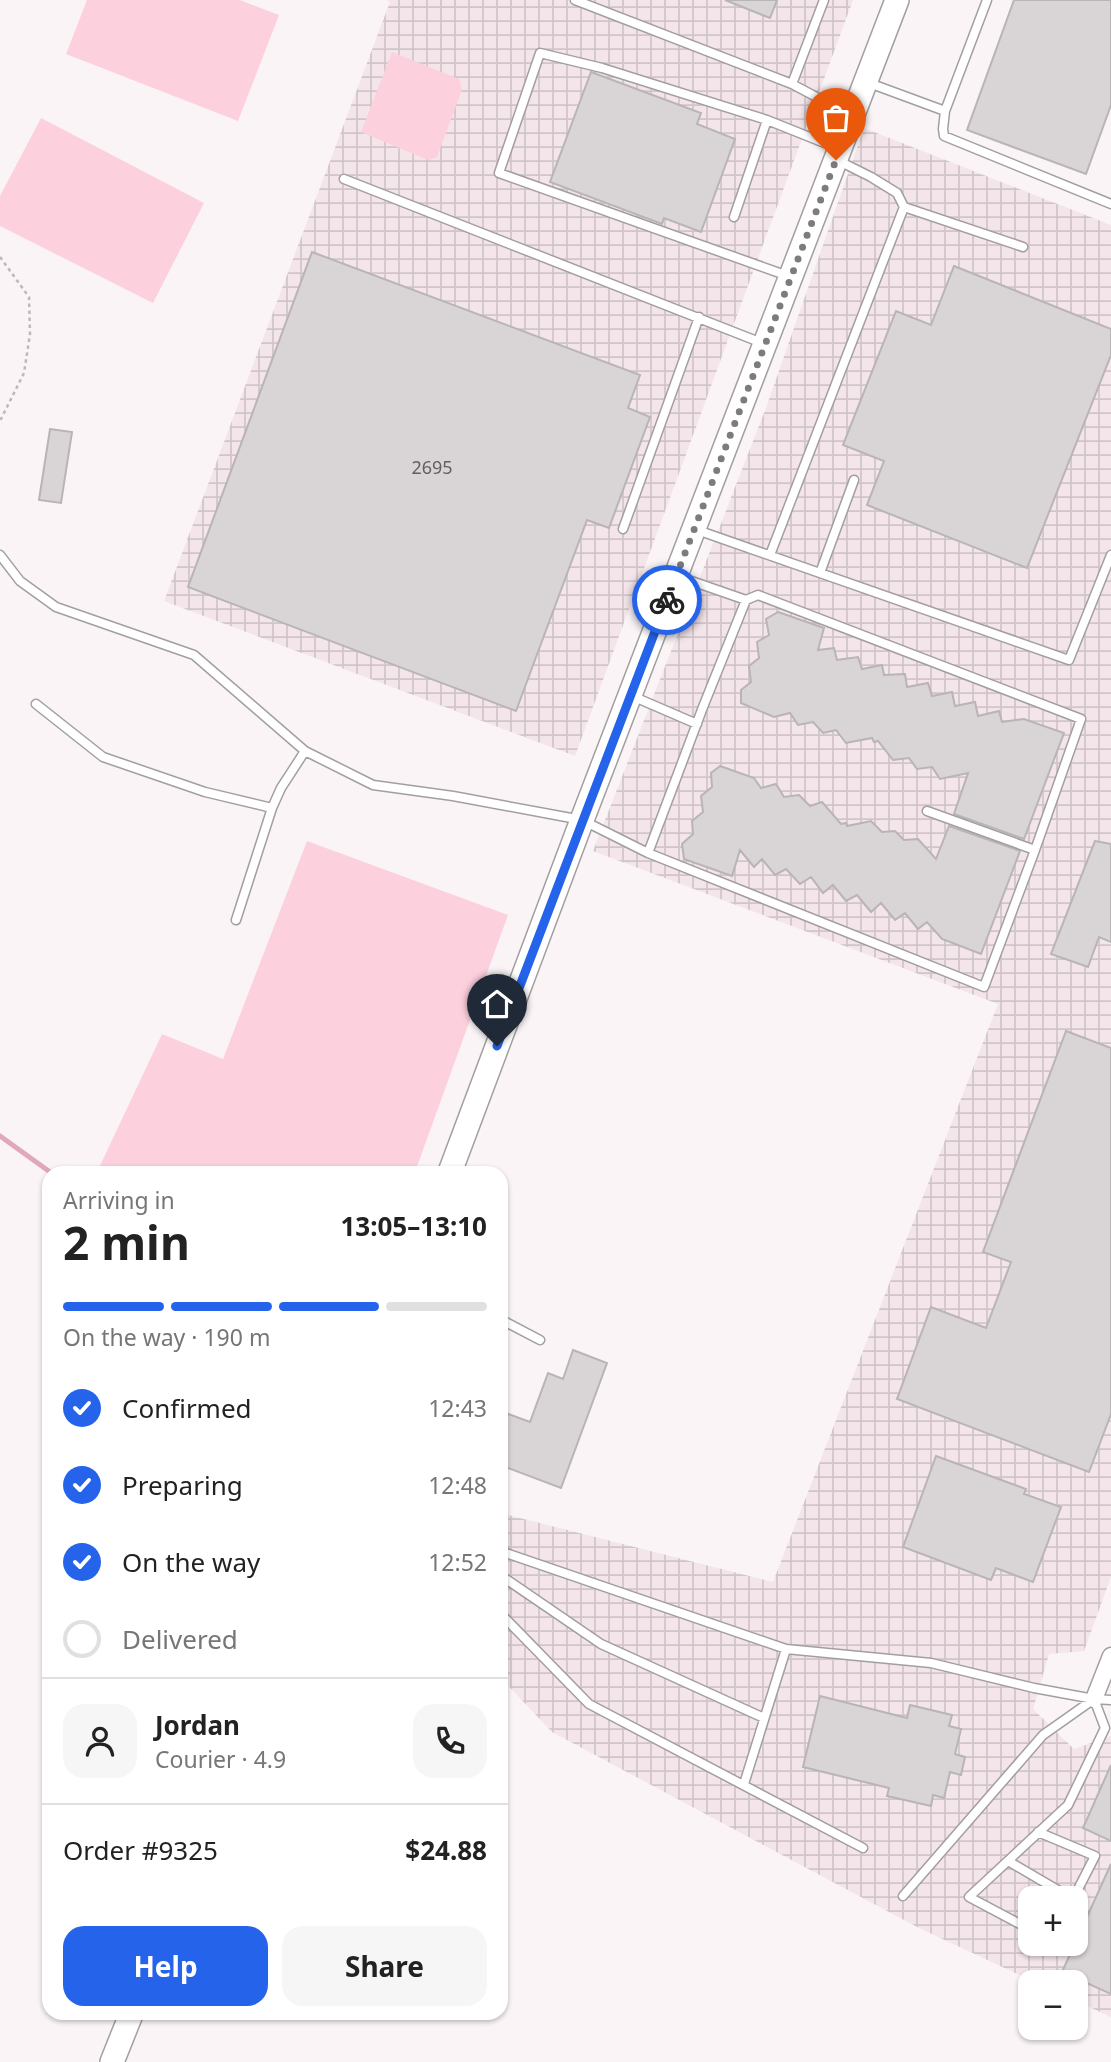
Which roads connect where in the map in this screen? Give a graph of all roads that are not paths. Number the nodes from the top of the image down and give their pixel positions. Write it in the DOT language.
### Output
graph roads {
  1 [pos="575,0"];
  2 [pos="824,0"];
  3 [pos="897,0"];
  4 [pos="987,0"];
  5 [pos="866,82"];
  6 [pos="792,84"];
  7 [pos="945,111"];
  8 [pos="853,117"];
  9 [pos="766,120"];
  10 [pos="838,154"];
  11 [pos="344,179"];
  12 [pos="1111,204"];
  13 [pos="904,207"];
  14 [pos="734,217"];
  15 [pos="1023,247"];
  16 [pos="791,276"];
  17 [pos="699,317"];
  18 [pos="765,344"];
  19 [pos="854,480"];
  20 [pos="623,529"];
  21 [pos="694,529"];
  22 [pos="0,555"];
  23 [pos="770,555"];
  24 [pos="1111,555"];
  25 [pos="820,573"];
  26 [pos="676,576"];
  27 [pos="746,600"];
  28 [pos="630,695"];
  29 [pos="36,704"];
  30 [pos="697,724"];
  31 [pos="305,751"];
  32 [pos="271,808"];
  33 [pos="928,811"];
  34 [pos="582,820"];
  35 [pos="1035,850"];
  36 [pos="649,853"];
  37 [pos="236,920"];
  38 [pos="452,1166"];
  39 [pos="508,1323"];
  40 [pos="540,1340"];
  41 [pos="508,1554"];
  42 [pos="508,1580"];
  43 [pos="508,1621"];
  44 [pos="786,1649"];
  45 [pos="1111,1656"];
  46 [pos="1094,1699"];
  47 [pos="1111,1700"];
  48 [pos="764,1718"];
  49 [pos="744,1784"];
  50 [pos="1038,1832"];
  51 [pos="863,1848"];
  52 [pos="1008,1861"];
  53 [pos="1051,1886"];
  54 [pos="1080,1886"];
  55 [pos="903,1896"];
  56 [pos="1018,1923"];
  57 [pos="129,2020"];
  58 [pos="113,2062"];
  1 -- 6 [label="lane"];
  2 -- 6 [label="lane"];
  3 -- 5 [label="main road"];
  4 -- 7 [label="lane"];
  5 -- 7 [label="lane"];
  5 -- 8 [label="main road"];
  6 -- 8 [label="lane"];
  7 -- 12 [label="lane"];
  8 -- 10 [label="main road"];
  9 -- 10 [label="lane"];
  9 -- 14 [label="lane"];
  9 -- 16 [label="lane"];
  10 -- 13 [label="lane"];
  10 -- 16 [label="main road"];
  11 -- 17 [label="lane"];
  13 -- 15 [label="lane"];
  13 -- 23 [label="lane"];
  16 -- 18 [label="main road"];
  17 -- 18 [label="lane"];
  17 -- 20 [label="lane"];
  18 -- 21 [label="main road"];
  19 -- 25 [label="lane"];
  21 -- 23 [label="lane"];
  21 -- 26 [label="main road"];
  22 -- 31 [label="lane"];
  23 -- 25 [label="lane"];
  24 -- 25 [label="lane"];
  26 -- 27 [label="lane"];
  26 -- 28 [label="main road"];
  27 -- 30 [label="lane"];
  27 -- 35 [label="lane"];
  28 -- 30 [label="lane"];
  28 -- 34 [label="main road"];
  29 -- 32 [label="lane"];
  30 -- 36 [label="lane"];
  31 -- 32 [label="lane"];
  31 -- 34 [label="lane"];
  32 -- 37 [label="lane"];
  33 -- 35 [label="lane"];
  34 -- 36 [label="lane"];
  34 -- 38 [label="main road"];
  35 -- 36 [label="lane"];
  39 -- 40 [label="lane"];
  41 -- 44 [label="lane"];
  42 -- 48 [label="lane"];
  43 -- 49 [label="lane"];
  44 -- 46 [label="lane"];
  44 -- 48 [label="lane"];
  45 -- 46 [label="street"];
  46 -- 47 [label="lane"];
  46 -- 50 [label="lane"];
  46 -- 55 [label="lane"];
  48 -- 49 [label="lane"];
  49 -- 51 [label="lane"];
  50 -- 52 [label="lane"];
  50 -- 54 [label="lane"];
  52 -- 53 [label="lane"];
  52 -- 56 [label="lane"];
  57 -- 58 [label="main road"];
}
